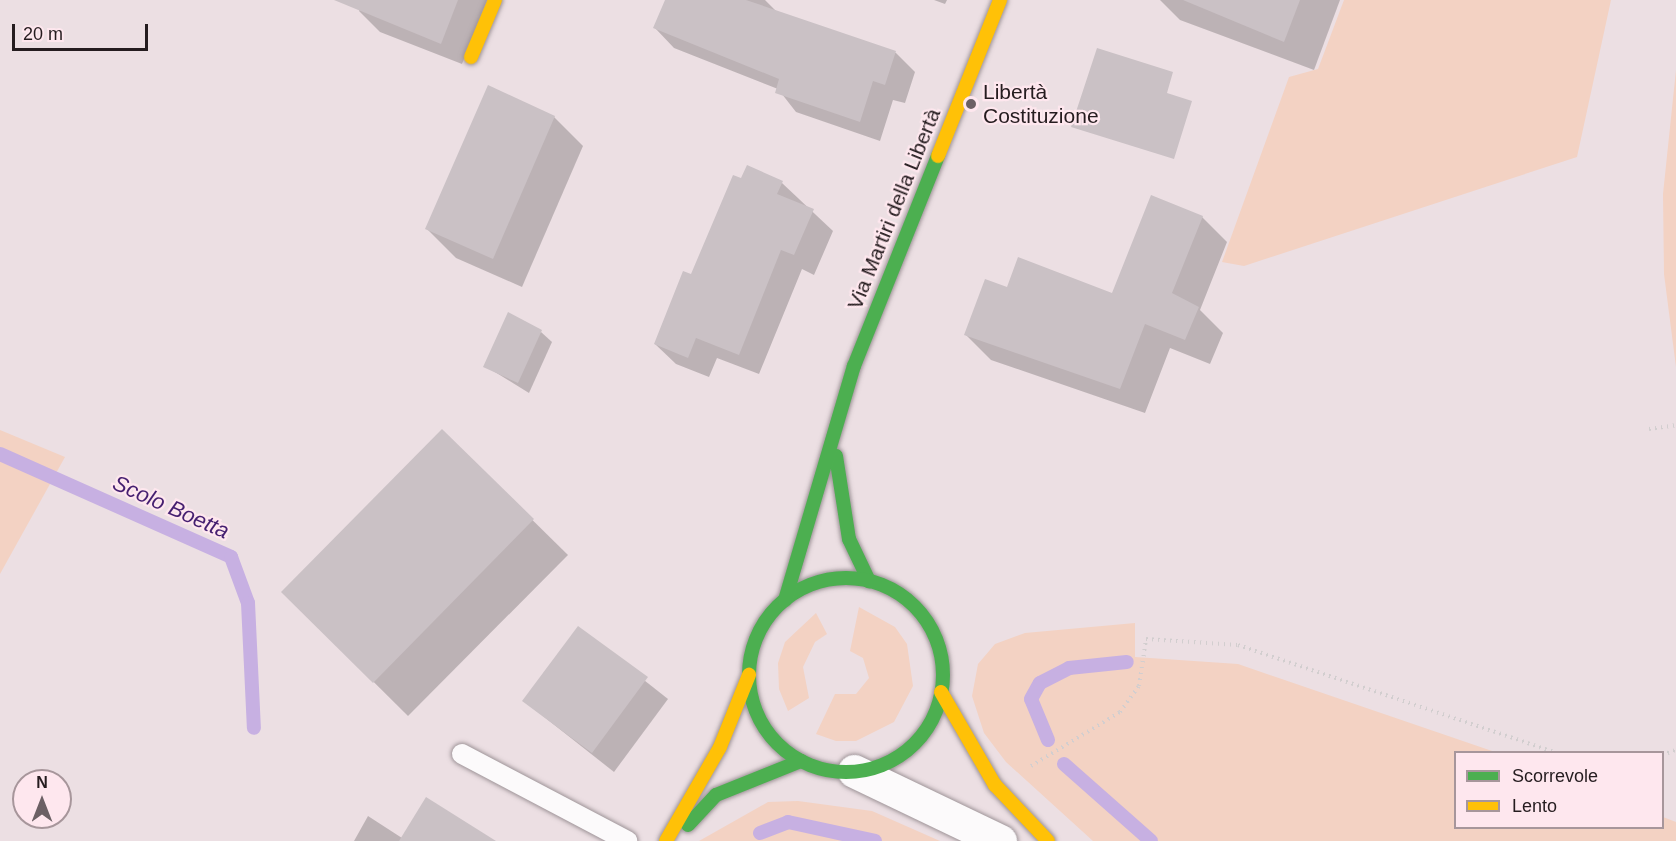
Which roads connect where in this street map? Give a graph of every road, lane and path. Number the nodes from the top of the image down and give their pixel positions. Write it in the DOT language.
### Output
graph roads {
  1 [pos="495,0"];
  2 [pos="1000,0"];
  3 [pos="471,57"];
  4 [pos="1676,425"];
  5 [pos="1649,429"];
  6 [pos="834,436"];
  7 [pos="869,581"];
  8 [pos="785,600"];
  9 [pos="749,675"];
  10 [pos="941,692"];
  11 [pos="1548,751"];
  12 [pos="462,754"];
  13 [pos="801,761"];
  14 [pos="854,771"];
  15 [pos="995,785"];
  16 [pos="627,841"];
  17 [pos="666,841"];
  18 [pos="672,841"];
  19 [pos="1000,841"];
  20 [pos="1048,841"];
  1 -- 3 [label="street"];
  2 -- 6 [label="street, Via Martiri della Libertà"];
  4 -- 5 [label="path"];
  6 -- 7 [label="street, Via Martiri della Libertà"];
  6 -- 8 [label="street, Via Martiri della Libertà"];
  7 -- 8 [label="street, Via Martiri della Libertà"];
  7 -- 10 [label="street, Via Martiri della Libertà"];
  8 -- 9 [label="street, Via Martiri della Libertà"];
  9 -- 13 [label="street, Via Martiri della Libertà"];
  9 -- 17 [label="street, Via Martiri della Libertà"];
  10 -- 14 [label="street, Via Martiri della Libertà"];
  10 -- 15 [label="street"];
  11 -- 15 [label="path"];
  12 -- 16 [label="lane"];
  13 -- 14 [label="street"];
  13 -- 18 [label="street"];
  14 -- 19 [label="street"];
  15 -- 20 [label="street"];
}
